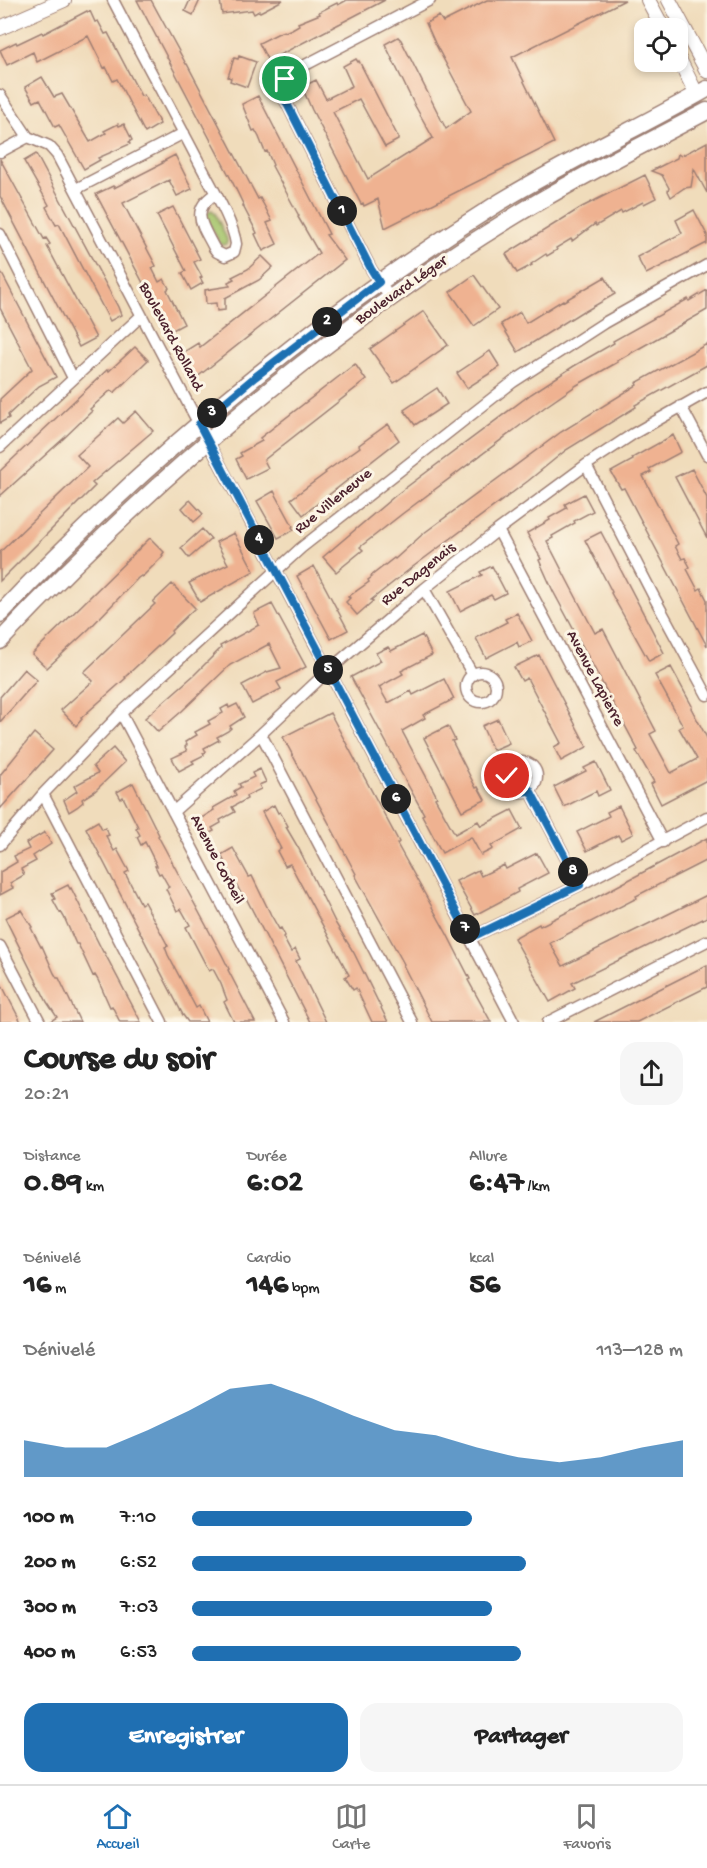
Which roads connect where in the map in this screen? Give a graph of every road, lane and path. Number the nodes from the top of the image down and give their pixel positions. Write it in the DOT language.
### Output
graph roads {
  1 [pos="64,0"];
  2 [pos="113,0"];
  3 [pos="430,0"];
  4 [pos="648,0"];
  5 [pos="669,0"];
  6 [pos="658,18"];
  7 [pos="0,28"];
  8 [pos="707,70"];
  9 [pos="688,72"];
  10 [pos="702,92"];
  11 [pos="0,95"];
  12 [pos="707,111"];
  13 [pos="184,133"];
  14 [pos="28,137"];
  15 [pos="0,152"];
  16 [pos="583,155"];
  17 [pos="591,171"];
  18 [pos="76,189"];
  19 [pos="215,194"];
  20 [pos="0,234"];
  21 [pos="707,265"];
  22 [pos="379,282"];
  23 [pos="390,298"];
  24 [pos="141,316"];
  25 [pos="73,378"];
  26 [pos="707,392"];
  27 [pos="681,406"];
  28 [pos="199,424"];
  29 [pos="208,441"];
  30 [pos="0,447"];
  31 [pos="707,455"];
  32 [pos="586,465"];
  33 [pos="498,531"];
  34 [pos="275,570"];
  35 [pos="424,589"];
  36 [pos="0,614"];
  37 [pos="0,641"];
  38 [pos="328,671"];
  39 [pos="473,675"];
  40 [pos="707,695"];
  41 [pos="121,713"];
  42 [pos="261,734"];
  43 [pos="530,790"];
  44 [pos="43,794"];
  45 [pos="173,812"];
  46 [pos="707,817"];
  47 [pos="663,842"];
  48 [pos="0,845"];
  49 [pos="580,885"];
  50 [pos="470,938"];
  51 [pos="707,941"];
  52 [pos="0,946"];
  53 [pos="40,1022"];
  54 [pos="162,1022"];
  55 [pos="284,1022"];
  56 [pos="412,1022"];
  57 [pos="514,1022"];
  58 [pos="548,1022"];
  1 -- 7 [label="street"];
  2 -- 13 [label="street"];
  3 -- 22 [label="street"];
  4 -- 6 [label="street"];
  5 -- 8 [label="street"];
  9 -- 10 [label="street"];
  10 -- 12 [label="main road"];
  10 -- 16 [label="main road, Boulevard Léger"];
  11 -- 14 [label="street, Boulevard Rolland"];
  12 -- 17 [label="main road, Boulevard Léger"];
  13 -- 18 [label="street"];
  13 -- 19 [label="street"];
  14 -- 15 [label="street"];
  14 -- 18 [label="street, Boulevard Rolland"];
  16 -- 17 [label="main road"];
  16 -- 22 [label="main road, Boulevard Léger"];
  17 -- 23 [label="main road, Boulevard Léger"];
  18 -- 24 [label="street, Boulevard Rolland"];
  19 -- 19 [label="street"];
  20 -- 25 [label="street"];
  21 -- 34 [label="street, Rue Villeneuve"];
  22 -- 23 [label="street"];
  22 -- 28 [label="main road, Boulevard Léger"];
  23 -- 29 [label="main road, Boulevard Léger"];
  24 -- 25 [label="street"];
  24 -- 28 [label="street, Boulevard Rolland"];
  25 -- 30 [label="street"];
  26 -- 27 [label="street, Rue Dagenais"];
  27 -- 31 [label="street"];
  27 -- 32 [label="street, Rue Dagenais"];
  28 -- 29 [label="street, Boulevard Rolland"];
  28 -- 36 [label="main road, Boulevard Léger"];
  29 -- 34 [label="street, Boulevard Rolland"];
  29 -- 37 [label="main road, Boulevard Léger"];
  32 -- 33 [label="street, Rue Dagenais"];
  32 -- 40 [label="street"];
  33 -- 35 [label="street, Rue Dagenais"];
  33 -- 47 [label="street, Avenue Lapierre"];
  34 -- 38 [label="street, Boulevard Rolland"];
  34 -- 41 [label="street, Rue Villeneuve"];
  35 -- 38 [label="street, Rue Dagenais"];
  35 -- 39 [label="street"];
  38 -- 42 [label="street, Rue Dagenais"];
  38 -- 50 [label="street, Boulevard Rolland"];
  41 -- 44 [label="street, Rue Villeneuve"];
  41 -- 45 [label="street, Avenue Corbeil"];
  42 -- 45 [label="street, Rue Dagenais"];
  42 -- 56 [label="street"];
  43 -- 49 [label="street"];
  44 -- 48 [label="street, Rue Villeneuve"];
  44 -- 54 [label="street"];
  45 -- 55 [label="street, Avenue Corbeil"];
  46 -- 47 [label="street"];
  47 -- 49 [label="street"];
  49 -- 50 [label="street"];
  50 -- 57 [label="street, Boulevard Rolland"];
  51 -- 58 [label="street"];
  52 -- 53 [label="street"];
}
